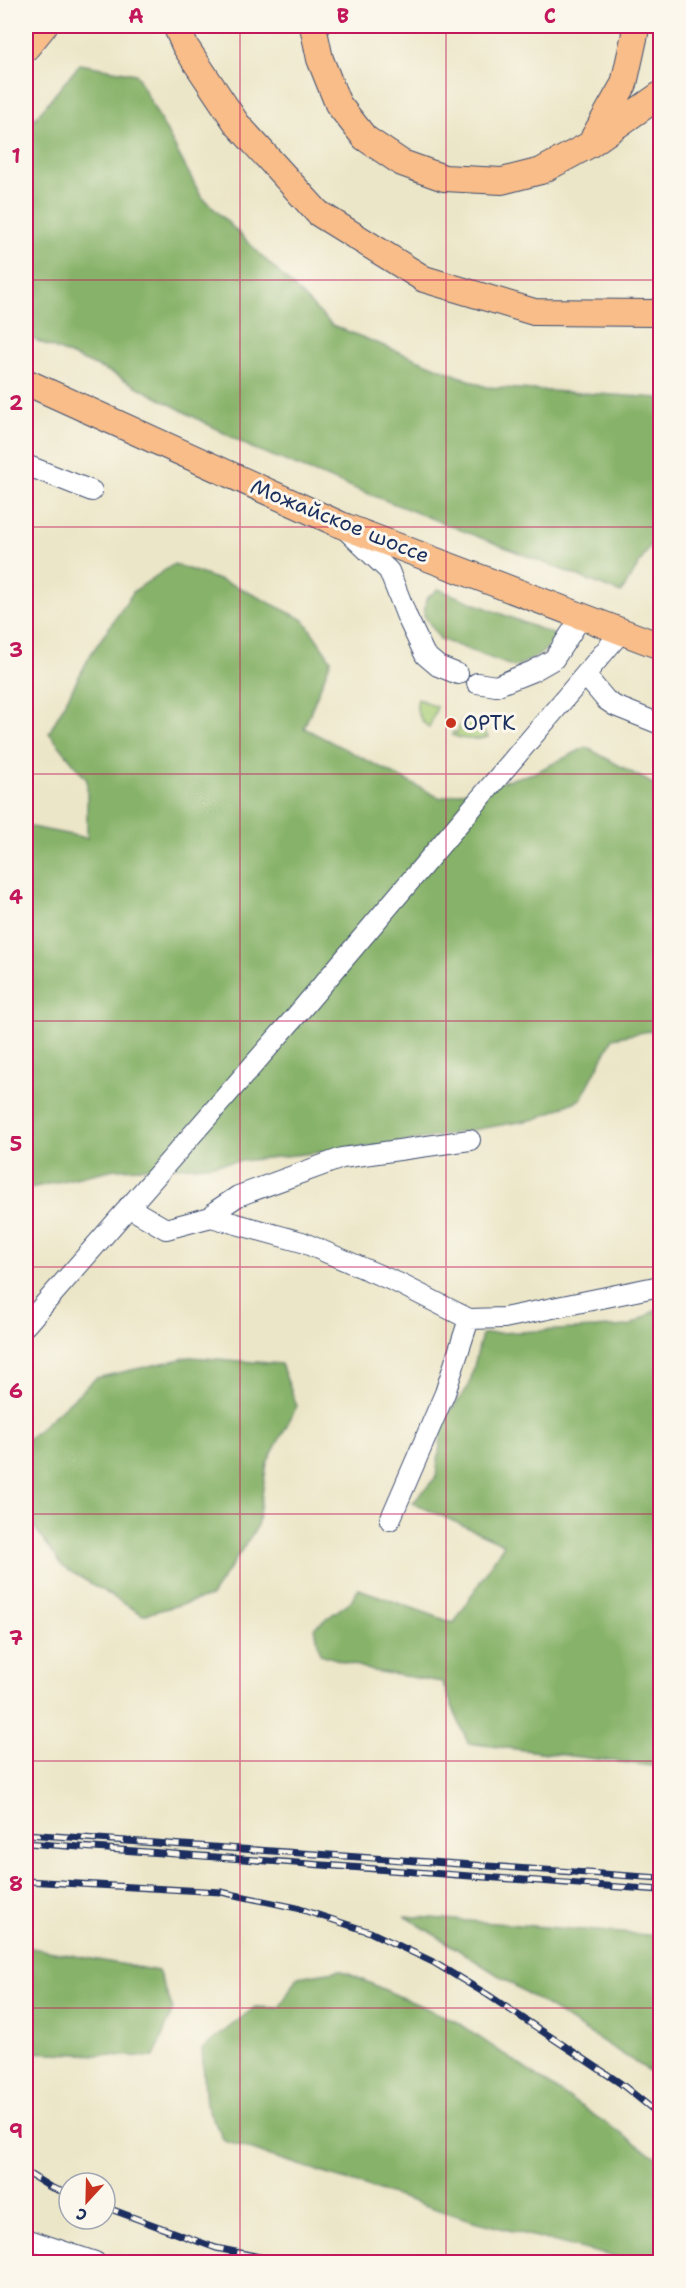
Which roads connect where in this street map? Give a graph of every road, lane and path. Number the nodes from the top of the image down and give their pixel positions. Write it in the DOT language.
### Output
graph roads {
  1 [pos="44,26"];
  2 [pos="176,26"];
  3 [pos="313,26"];
  4 [pos="634,26"];
  5 [pos="26,48"];
  6 [pos="660,95"];
  7 [pos="589,145"];
  8 [pos="660,311"];
  9 [pos="26,382"];
  10 [pos="26,465"];
  11 [pos="92,491"];
  12 [pos="341,525"];
  13 [pos="582,616"];
  14 [pos="622,631"];
  15 [pos="660,646"];
  16 [pos="458,675"];
  17 [pos="585,675"];
  18 [pos="477,682"];
  19 [pos="660,724"];
  20 [pos="470,1140"];
  21 [pos="128,1207"];
  22 [pos="211,1217"];
  23 [pos="660,1286"];
  24 [pos="469,1319"];
  25 [pos="26,1324"];
  26 [pos="390,1520"];
  27 [pos="26,2238"];
  28 [pos="96,2262"];
  1 -- 5 [label="main road"];
  2 -- 8 [label="main road"];
  3 -- 7 [label="main road"];
  4 -- 7 [label="main road"];
  6 -- 7 [label="main road"];
  9 -- 12 [label="main road, Можайское шоссе"];
  10 -- 11 [label="street"];
  12 -- 13 [label="main road, Можайское шоссе"];
  12 -- 16 [label="street"];
  13 -- 14 [label="main road, Можайское шоссе"];
  13 -- 18 [label="street"];
  14 -- 15 [label="main road, Можайское шоссе"];
  14 -- 17 [label="street"];
  17 -- 19 [label="street"];
  17 -- 21 [label="street"];
  20 -- 22 [label="street"];
  21 -- 22 [label="street"];
  21 -- 25 [label="street"];
  22 -- 24 [label="street"];
  23 -- 24 [label="street"];
  24 -- 26 [label="street"];
  27 -- 28 [label="street"];
}
